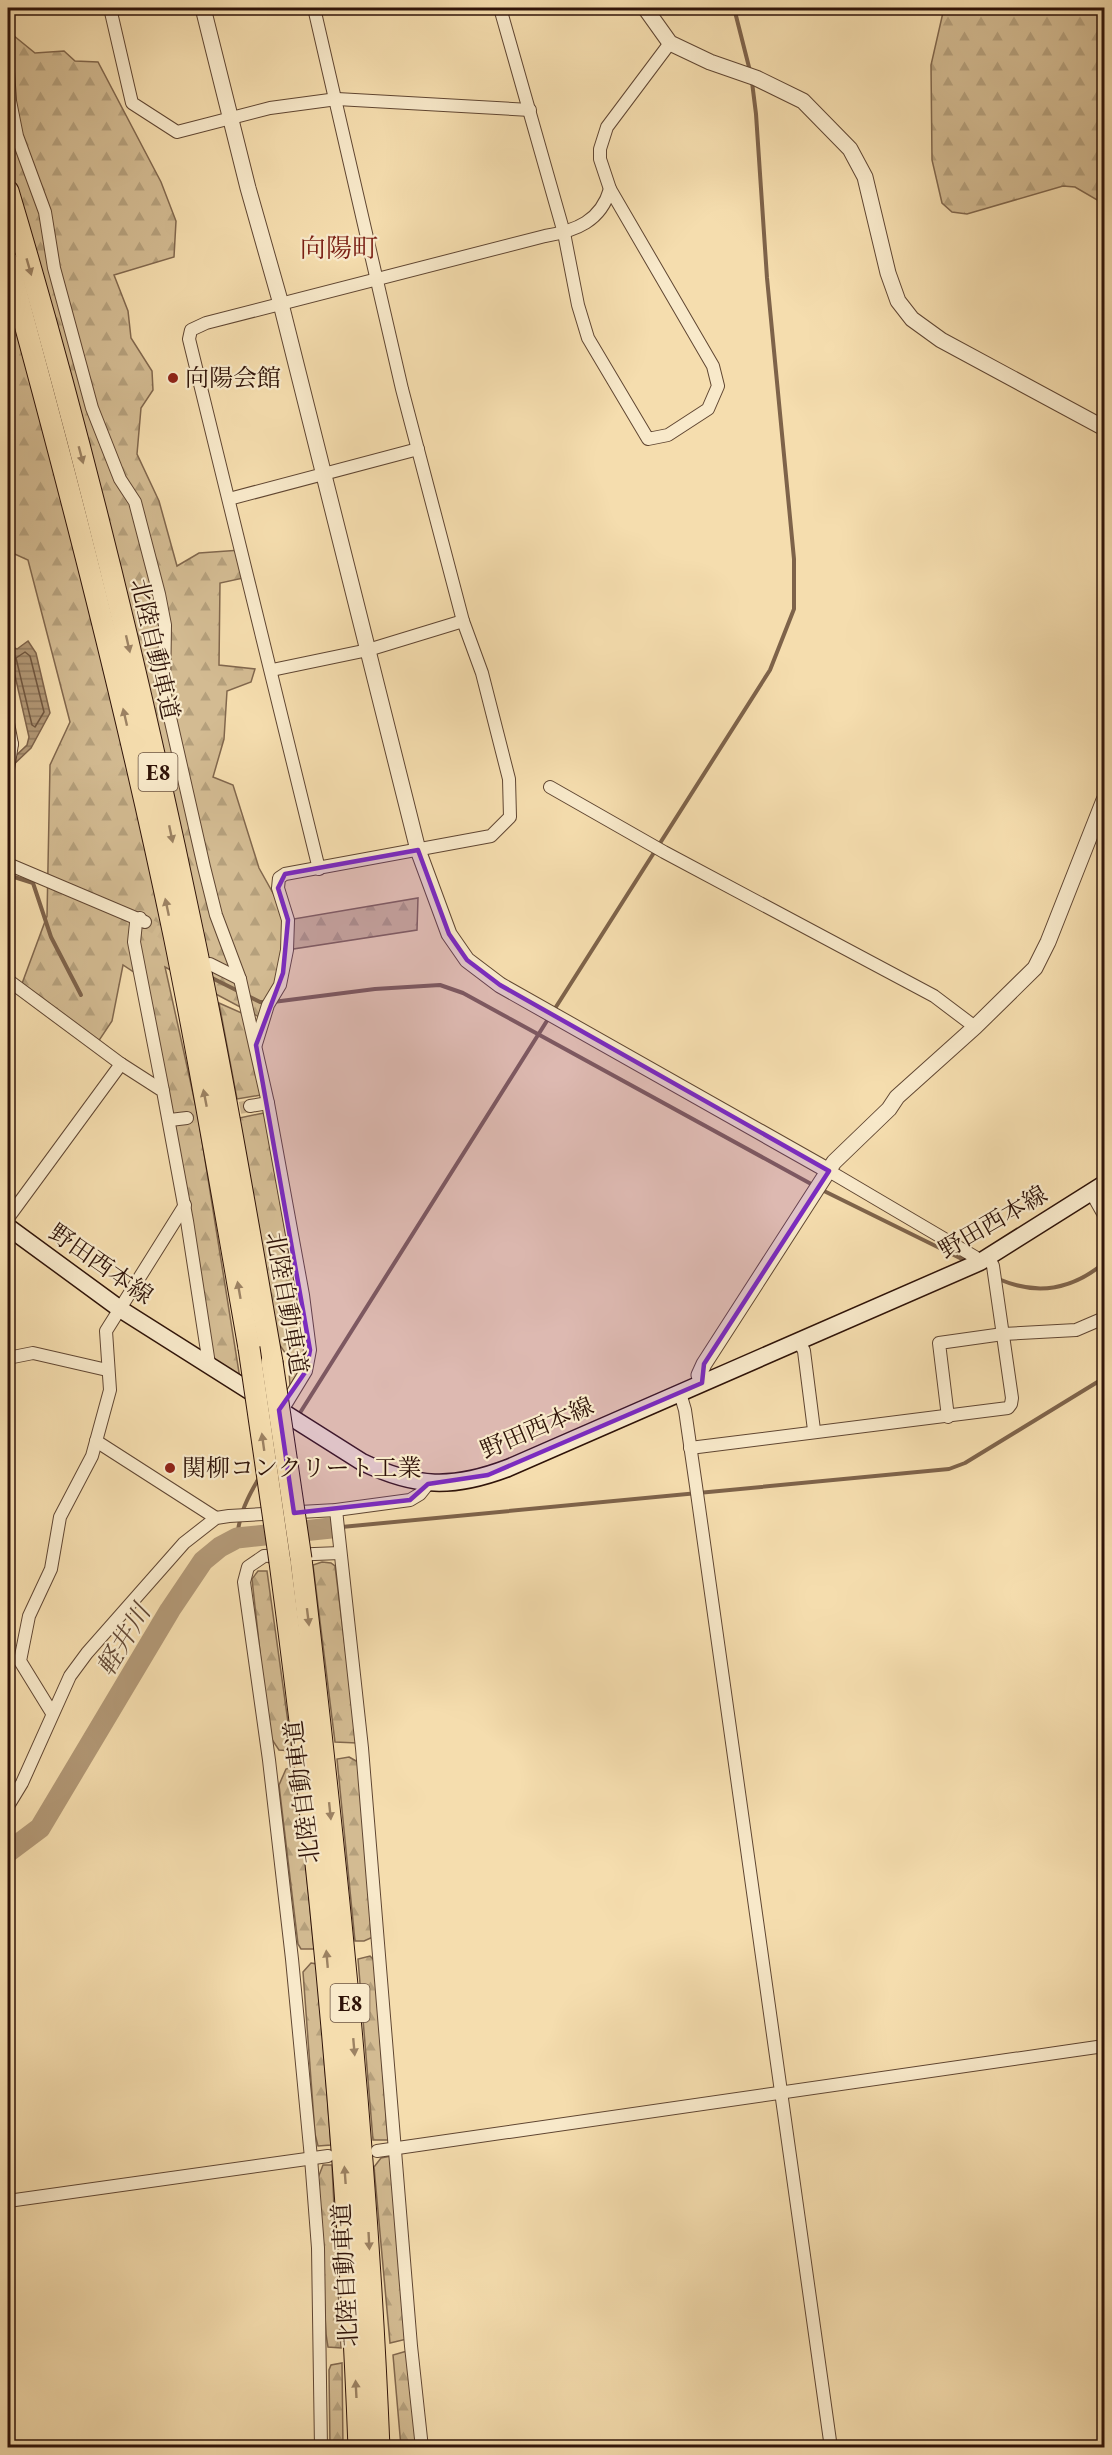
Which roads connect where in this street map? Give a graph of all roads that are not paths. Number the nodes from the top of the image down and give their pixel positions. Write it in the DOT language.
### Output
graph roads {
  1 [pos="110,8"];
  2 [pos="203,8"];
  3 [pos="314,8"];
  4 [pos="500,8"];
  5 [pos="645,8"];
  6 [pos="670,43"];
  7 [pos="8,71"];
  8 [pos="337,99"];
  9 [pos="530,110"];
  10 [pos="230,118"];
  11 [pos="609,189"];
  12 [pos="8,190"];
  13 [pos="564,233"];
  14 [pos="8,262"];
  15 [pos="378,280"];
  16 [pos="281,304"];
  17 [pos="1104,428"];
  18 [pos="418,449"];
  19 [pos="323,474"];
  20 [pos="229,499"];
  21 [pos="463,621"];
  22 [pos="368,650"];
  23 [pos="272,670"];
  24 [pos="8,723"];
  25 [pos="10,744"];
  26 [pos="8,768"];
  27 [pos="550,787"];
  28 [pos="1104,800"];
  29 [pos="418,850"];
  30 [pos="8,864"];
  31 [pos="319,869"];
  32 [pos="210,964"];
  33 [pos="8,980"];
  34 [pos="241,982"];
  35 [pos="975,1027"];
  36 [pos="256,1045"];
  37 [pos="121,1064"];
  38 [pos="164,1091"];
  39 [pos="268,1103"];
  40 [pos="250,1106"];
  41 [pos="187,1118"];
  42 [pos="170,1120"];
  43 [pos="829,1172"];
  44 [pos="1098,1188"];
  45 [pos="185,1205"];
  46 [pos="1104,1215"];
  47 [pos="8,1218"];
  48 [pos="8,1227"];
  49 [pos="984,1260"];
  50 [pos="120,1309"];
  51 [pos="1104,1318"];
  52 [pos="1003,1334"];
  53 [pos="799,1341"];
  54 [pos="8,1358"];
  55 [pos="209,1364"];
  56 [pos="107,1370"];
  57 [pos="702,1383"];
  58 [pos="680,1393"];
  59 [pos="281,1412"];
  60 [pos="948,1417"];
  61 [pos="814,1430"];
  62 [pos="96,1441"];
  63 [pos="690,1448"];
  64 [pos="428,1484"];
  65 [pos="337,1514"];
  66 [pos="216,1518"];
  67 [pos="340,1553"];
  68 [pos="290,1561"];
  69 [pos="52,1713"];
  70 [pos="8,1806"];
  71 [pos="1104,2046"];
  72 [pos="780,2093"];
  73 [pos="395,2148"];
  74 [pos="377,2151"];
  75 [pos="328,2156"];
  76 [pos="311,2158"];
  77 [pos="8,2201"];
  78 [pos="321,2448"];
  79 [pos="359,2448"];
  80 [pos="379,2448"];
  81 [pos="422,2448"];
  82 [pos="831,2448"];
  1 -- 10 [label="street"];
  2 -- 10 [label="street"];
  3 -- 8 [label="street"];
  4 -- 9 [label="street"];
  5 -- 6 [label="street"];
  6 -- 11 [label="street"];
  6 -- 17 [label="street"];
  7 -- 34 [label="street"];
  8 -- 9 [label="street"];
  8 -- 10 [label="street"];
  8 -- 15 [label="street"];
  9 -- 13 [label="street"];
  10 -- 16 [label="street"];
  11 -- 13 [label="street"];
  11 -- 13 [label="street"];
  12 -- 68 [label="highway, 北陸自動車道 / E8, one-way, bridge"];
  13 -- 15 [label="street"];
  68 -- 14 [label="highway, 北陸自動車道 / E8, one-way, bridge"];
  15 -- 16 [label="street"];
  15 -- 18 [label="street"];
  16 -- 19 [label="street"];
  16 -- 20 [label="street"];
  18 -- 19 [label="street"];
  18 -- 21 [label="street"];
  19 -- 20 [label="street"];
  19 -- 22 [label="street"];
  20 -- 23 [label="street"];
  21 -- 22 [label="street"];
  21 -- 29 [label="street"];
  22 -- 23 [label="street"];
  22 -- 29 [label="street"];
  23 -- 31 [label="street"];
  24 -- 25 [label="street"];
  25 -- 26 [label="street"];
  27 -- 35 [label="street"];
  28 -- 35 [label="street"];
  29 -- 31 [label="street"];
  29 -- 43 [label="street"];
  30 -- 38 [label="street"];
  31 -- 36 [label="street"];
  32 -- 34 [label="street"];
  33 -- 37 [label="street"];
  34 -- 36 [label="street"];
  35 -- 43 [label="street"];
  36 -- 39 [label="street"];
  37 -- 38 [label="street"];
  37 -- 47 [label="street"];
  38 -- 42 [label="street"];
  39 -- 40 [label="street"];
  39 -- 59 [label="street"];
  41 -- 42 [label="street"];
  42 -- 45 [label="street"];
  43 -- 49 [label="street"];
  43 -- 57 [label="street"];
  44 -- 46 [label="street"];
  44 -- 49 [label="main road, 野田西本線"];
  45 -- 50 [label="street"];
  45 -- 55 [label="street"];
  48 -- 50 [label="main road, 野田西本線"];
  49 -- 52 [label="street"];
  49 -- 53 [label="main road, 野田西本線"];
  50 -- 55 [label="main road, 野田西本線"];
  50 -- 56 [label="street"];
  51 -- 52 [label="street"];
  52 -- 60 [label="street"];
  52 -- 60 [label="street"];
  53 -- 57 [label="main road, 野田西本線"];
  53 -- 61 [label="street"];
  54 -- 56 [label="street"];
  55 -- 59 [label="main road, 野田西本線"];
  56 -- 62 [label="street"];
  57 -- 58 [label="main road, 野田西本線"];
  58 -- 63 [label="street"];
  58 -- 64 [label="main road, 野田西本線"];
  59 -- 64 [label="main road, 野田西本線"];
  60 -- 61 [label="street"];
  61 -- 63 [label="street"];
  62 -- 66 [label="street"];
  62 -- 69 [label="street"];
  63 -- 72 [label="street"];
  64 -- 65 [label="street"];
  65 -- 66 [label="street"];
  65 -- 67 [label="street"];
  66 -- 69 [label="street"];
  67 -- 73 [label="street"];
  67 -- 76 [label="street"];
  79 -- 68 [label="highway, 北陸自動車道 / E8, one-way"];
  68 -- 80 [label="highway, 北陸自動車道 / E8, one-way"];
  69 -- 70 [label="street"];
  71 -- 72 [label="street"];
  72 -- 73 [label="street"];
  72 -- 82 [label="street"];
  73 -- 74 [label="street"];
  73 -- 81 [label="street"];
  75 -- 76 [label="street"];
  76 -- 77 [label="street"];
  76 -- 78 [label="street"];
}
